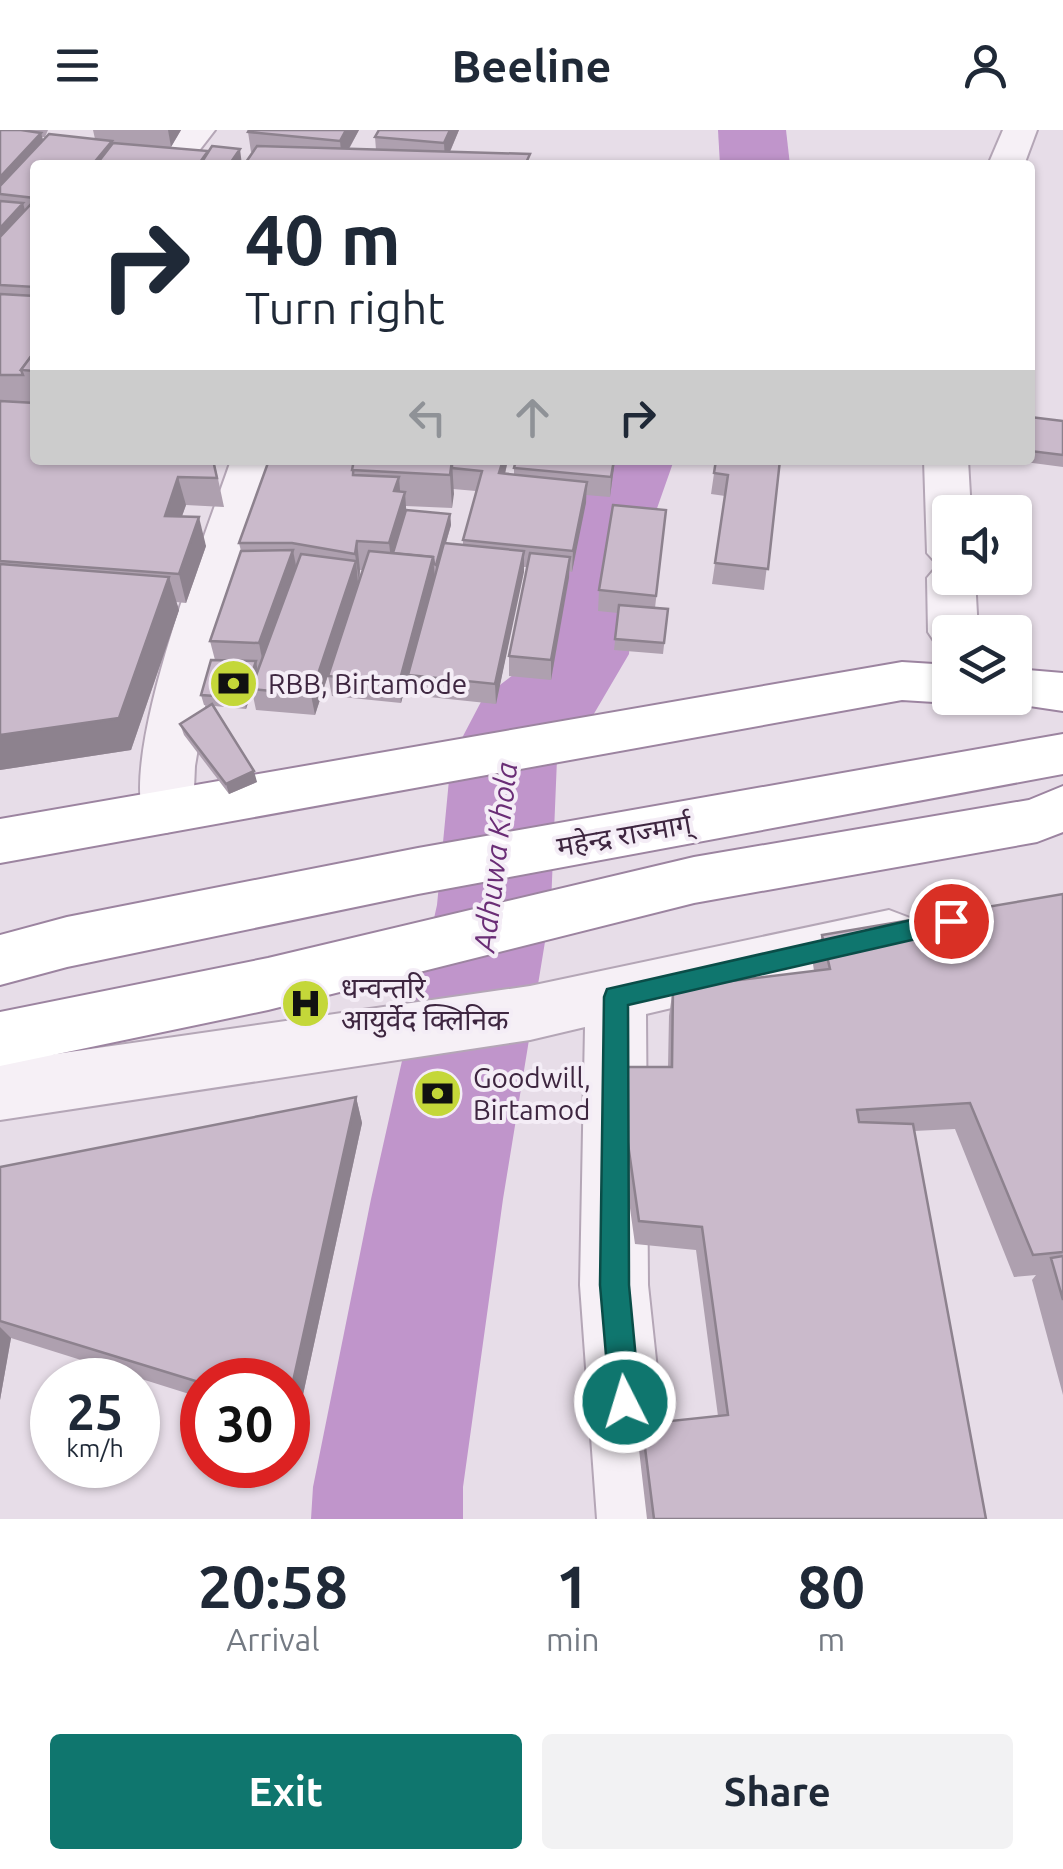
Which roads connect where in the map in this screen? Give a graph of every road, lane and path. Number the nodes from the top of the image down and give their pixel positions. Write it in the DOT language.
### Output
graph roads {
  1 [pos="1020,130"];
  2 [pos="204,146"];
  3 [pos="135,156"];
  4 [pos="1008,160"];
  5 [pos="251,465"];
  6 [pos="946,465"];
  7 [pos="948,495"];
  8 [pos="932,683"];
  9 [pos="1032,689"];
  10 [pos="1063,692"];
  11 [pos="1063,754"];
  12 [pos="1063,808"];
  13 [pos="166,811"];
  14 [pos="0,842"];
  15 [pos="946,922"];
  16 [pos="67,942"];
  17 [pos="0,946"];
  18 [pos="0,960"];
  19 [pos="616,997"];
  20 [pos="0,1040"];
  21 [pos="0,1091"];
  22 [pos="635,1519"];
  1 -- 4 [label="street"];
  2 -- 3 [label="street"];
  5 -- 13 [label="street"];
  6 -- 7 [label="street"];
  8 -- 13 [label="highway"];
  9 -- 10 [label="highway"];
  11 -- 16 [label="highway, महेन्द्र राज्मार्ग्"];
  12 -- 20 [label="highway"];
  13 -- 14 [label="highway"];
  15 -- 19 [label="street"];
  16 -- 17 [label="highway, महेन्द्र राज्मार्ग्"];
  16 -- 18 [label="highway, महेन्द्र राज्मार्ग्"];
  19 -- 21 [label="street"];
  19 -- 22 [label="street"];
}
